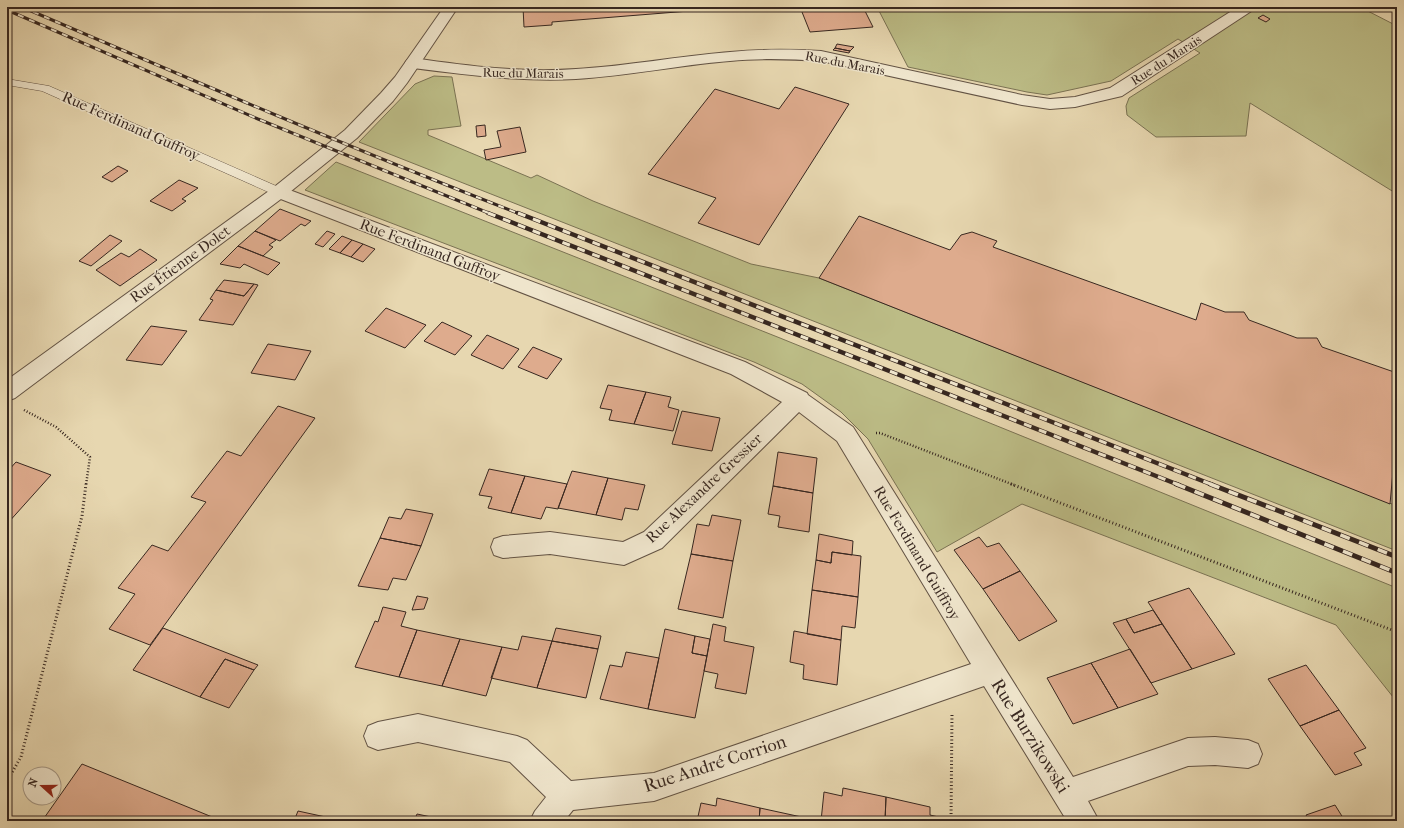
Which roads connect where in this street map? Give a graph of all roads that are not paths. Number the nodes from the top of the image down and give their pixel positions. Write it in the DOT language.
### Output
graph roads {
  1 [pos="451,7"];
  2 [pos="1248,7"];
  3 [pos="414,63"];
  4 [pos="7,82"];
  5 [pos="279,192"];
  6 [pos="7,392"];
  7 [pos="798,399"];
  8 [pos="845,434"];
  9 [pos="503,547"];
  10 [pos="990,671"];
  11 [pos="378,736"];
  12 [pos="1248,754"];
  13 [pos="1067,794"];
  14 [pos="566,796"];
  15 [pos="545,821"];
  16 [pos="1084,821"];
  1 -- 3 [label="street, Rue Étienne Dolet"];
  2 -- 3 [label="street, Rue du Marais"];
  3 -- 5 [label="street, Rue Étienne Dolet"];
  4 -- 5 [label="lane, Rue Ferdinand Guffroy"];
  5 -- 6 [label="street, Rue Étienne Dolet"];
  5 -- 7 [label="street, Rue Ferdinand Guffroy"];
  7 -- 8 [label="street, Rue Ferdinand Guffroy"];
  7 -- 9 [label="street, Rue Alexandre Gressier"];
  8 -- 10 [label="street, Rue Ferdinand Guiffroy"];
  10 -- 13 [label="street, Rue Burzikowski"];
  10 -- 14 [label="street, Rue André Corrion"];
  11 -- 14 [label="street"];
  12 -- 13 [label="street"];
  13 -- 16 [label="street, Rue Burzikowski"];
  14 -- 15 [label="street"];
}
